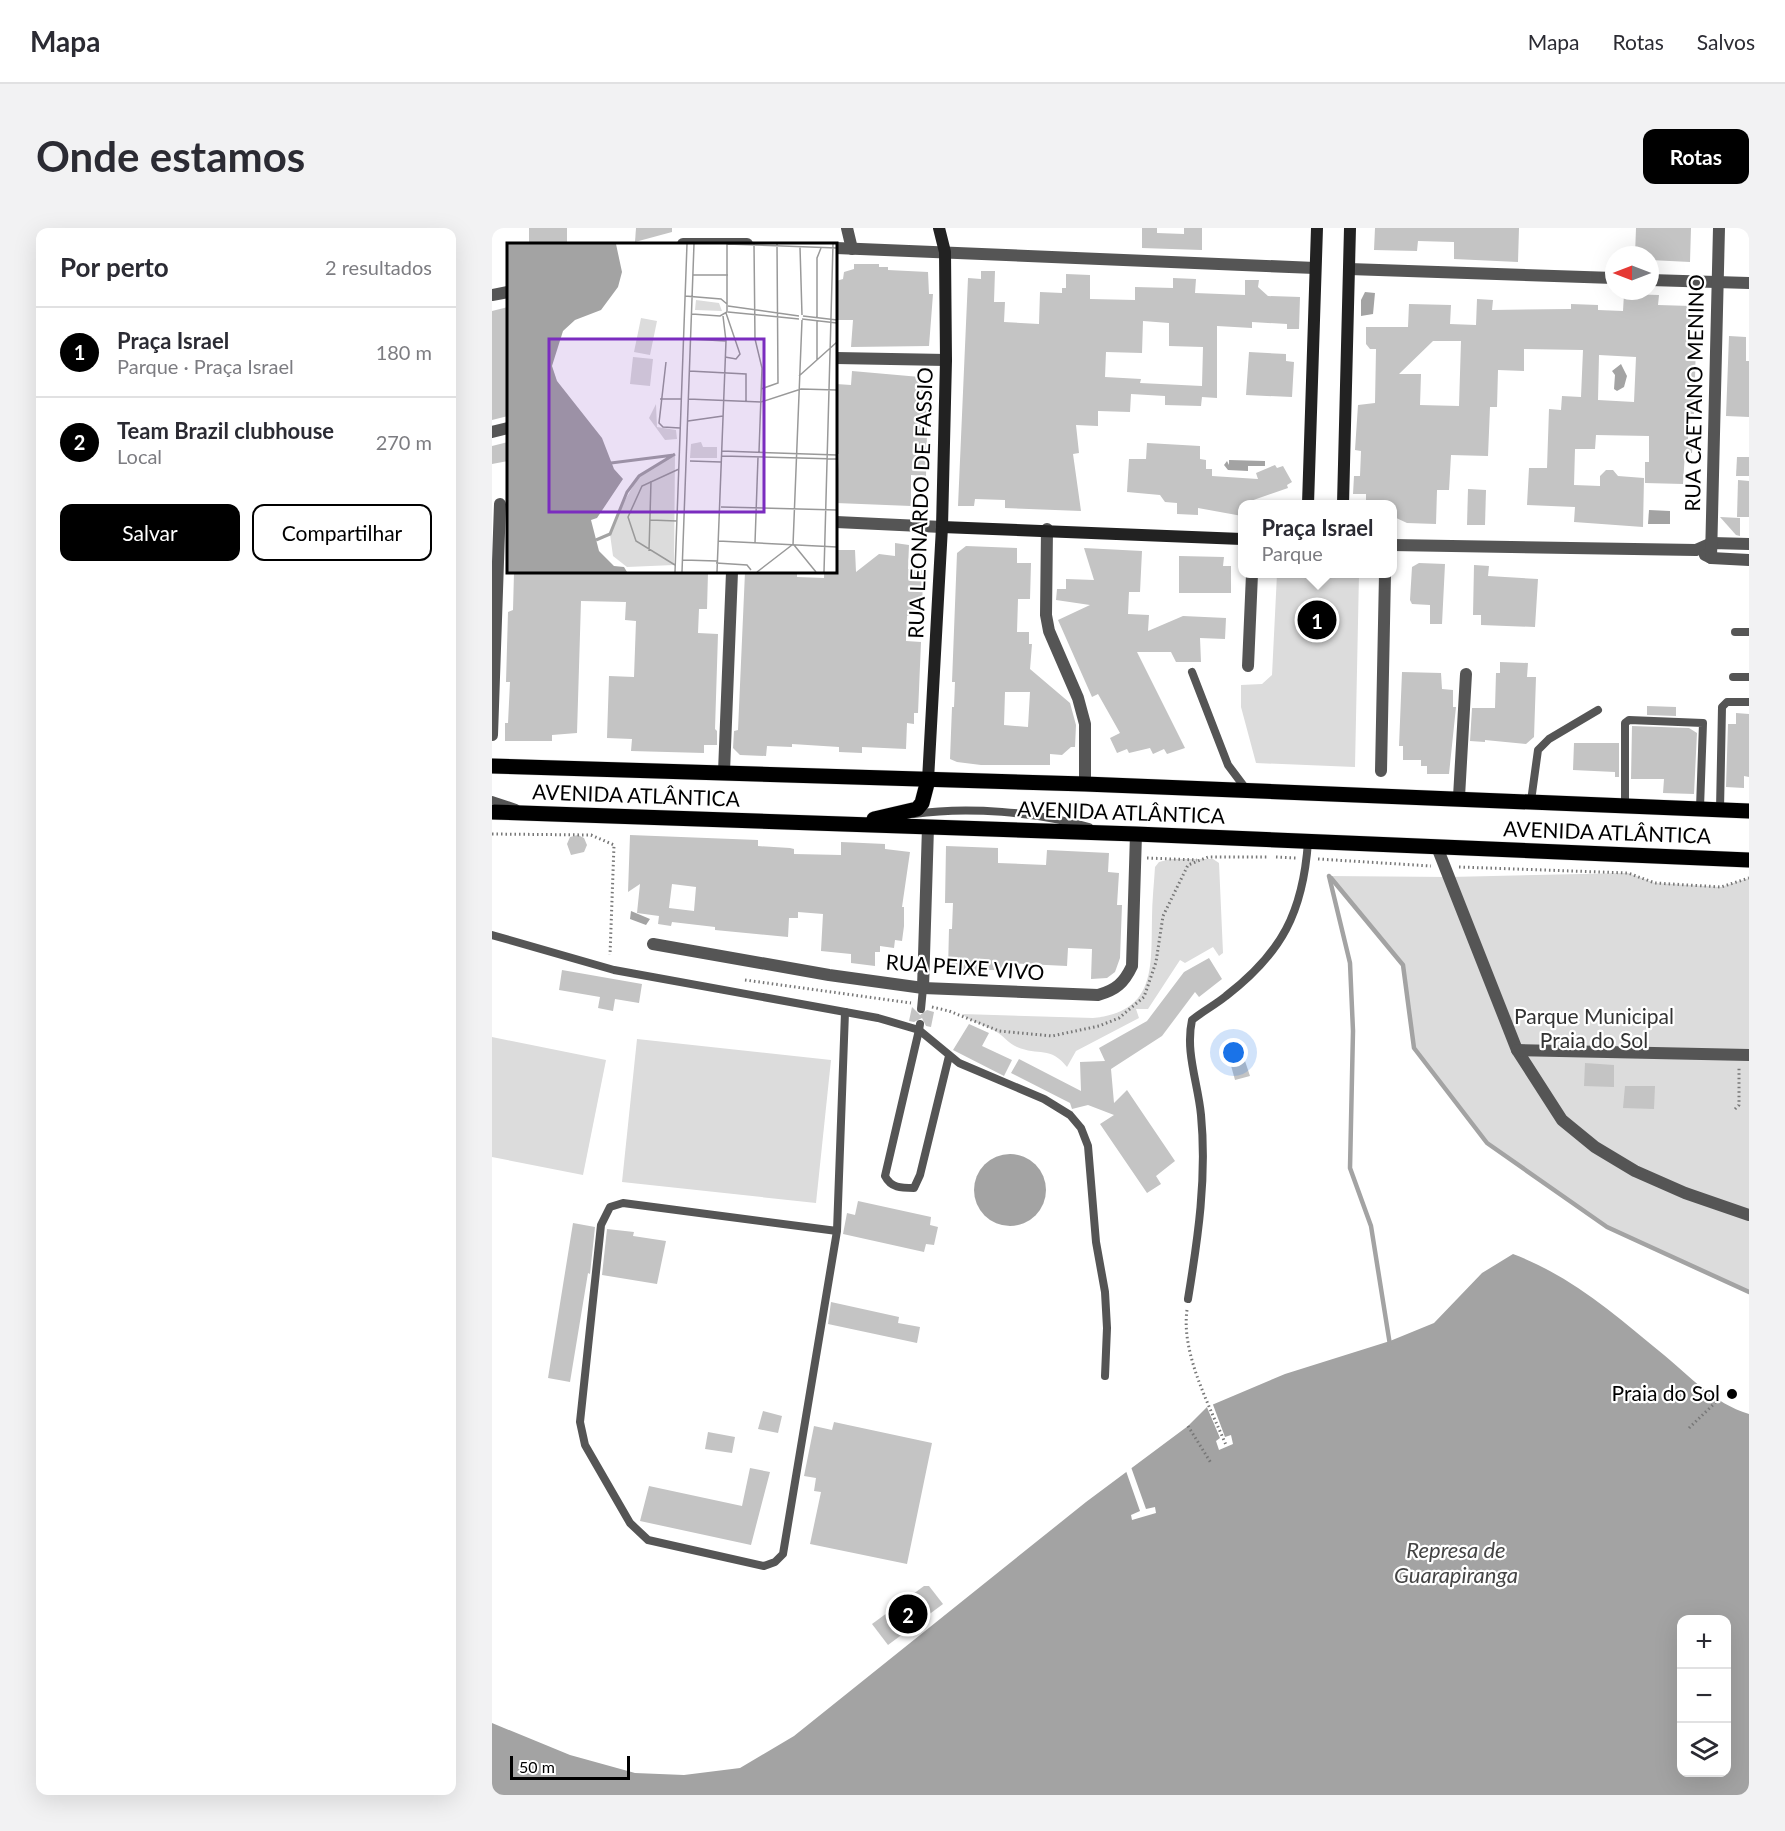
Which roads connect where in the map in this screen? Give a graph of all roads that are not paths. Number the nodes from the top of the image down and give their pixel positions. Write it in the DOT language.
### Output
graph roads {
  1 [pos="847,228"];
  2 [pos="939,228"];
  3 [pos="1317,228"];
  4 [pos="1350,228"];
  5 [pos="1719,228"];
  6 [pos="692,243"];
  7 [pos="724,243"];
  8 [pos="837,248"];
  9 [pos="852,249"];
  10 [pos="945,252"];
  11 [pos="1315,268"];
  12 [pos="1349,269"];
  13 [pos="1605,278"];
  14 [pos="1659,280"];
  15 [pos="1717,282"];
  16 [pos="1749,283"];
  17 [pos="507,292"];
  18 [pos="492,295"];
  19 [pos="837,358"];
  20 [pos="946,360"];
  21 [pos="507,428"];
  22 [pos="492,432"];
  23 [pos="1308,500"];
  24 [pos="1343,500"];
  25 [pos="500,505"];
  26 [pos="837,522"];
  27 [pos="942,527"];
  28 [pos="1047,529"];
  29 [pos="1238,539"];
  30 [pos="1712,543"];
  31 [pos="1749,544"];
  32 [pos="1397,545"];
  33 [pos="1696,550"];
  34 [pos="1711,558"];
  35 [pos="1749,560"];
  36 [pos="732,573"];
  37 [pos="1252,578"];
  38 [pos="1385,578"];
  39 [pos="1735,632"];
  40 [pos="1749,632"];
  41 [pos="1248,666"];
  42 [pos="1192,672"];
  43 [pos="1466,674"];
  44 [pos="1733,677"];
  45 [pos="1749,677"];
  46 [pos="1749,702"];
  47 [pos="1598,710"];
  48 [pos="492,735"];
  49 [pos="492,766"];
  50 [pos="1381,771"];
  51 [pos="724,772"];
  52 [pos="928,780"];
  53 [pos="1085,784"];
  54 [pos="1246,790"];
  55 [pos="1459,797"];
  56 [pos="492,800"];
  57 [pos="1531,801"];
  58 [pos="1624,806"];
  59 [pos="1700,808"];
  60 [pos="1720,810"];
  61 [pos="1749,811"];
  62 [pos="492,812"];
  63 [pos="531,813"];
  64 [pos="853,823"];
  65 [pos="928,826"];
  66 [pos="1107,833"];
  67 [pos="1137,834"];
  68 [pos="1308,842"];
  69 [pos="1437,847"];
  70 [pos="1749,860"];
  71 [pos="492,934"];
  72 [pos="653,944"];
  73 [pos="923,988"];
  74 [pos="921,1007"];
  75 [pos="845,1012"];
  76 [pos="919,1027"];
  77 [pos="1517,1050"];
  78 [pos="1744,1055"];
  79 [pos="949,1056"];
  80 [pos="1749,1215"];
  81 [pos="837,1231"];
  82 [pos="1188,1299"];
  83 [pos="1104,1376"];
  1 -- 9 [label="street"];
  2 -- 10 [label="street, RUA LEONARDO DE FASSIO"];
  3 -- 11 [label="street"];
  4 -- 12 [label="street"];
  5 -- 15 [label="street, RUA CAETANO MENINO"];
  6 -- 7 [label="street"];
  8 -- 9 [label="street"];
  9 -- 10 [label="street"];
  10 -- 11 [label="street"];
  10 -- 20 [label="street, RUA LEONARDO DE FASSIO"];
  11 -- 23 [label="street"];
  12 -- 13 [label="street"];
  12 -- 24 [label="street"];
  14 -- 15 [label="street"];
  15 -- 16 [label="street"];
  15 -- 30 [label="street, RUA CAETANO MENINO"];
  17 -- 18 [label="street"];
  19 -- 20 [label="street"];
  20 -- 27 [label="street, RUA LEONARDO DE FASSIO"];
  21 -- 22 [label="street"];
  25 -- 48 [label="street"];
  26 -- 27 [label="street"];
  27 -- 28 [label="street"];
  27 -- 52 [label="street, RUA LEONARDO DE FASSIO"];
  28 -- 29 [label="street"];
  28 -- 53 [label="street"];
  30 -- 31 [label="street"];
  30 -- 33 [label="street"];
  30 -- 34 [label="street, RUA CAETANO MENINO"];
  32 -- 33 [label="street"];
  33 -- 34 [label="street"];
  34 -- 35 [label="street"];
  36 -- 51 [label="street"];
  37 -- 41 [label="street"];
  38 -- 50 [label="street"];
  39 -- 40 [label="lane"];
  42 -- 54 [label="lane"];
  43 -- 55 [label="street"];
  44 -- 45 [label="lane"];
  46 -- 60 [label="lane"];
  47 -- 57 [label="lane"];
  49 -- 51 [label="main road, AVENIDA ATLÂNTICA"];
  51 -- 52 [label="main road, AVENIDA ATLÂNTICA"];
  52 -- 53 [label="main road, AVENIDA ATLÂNTICA"];
  52 -- 64 [label="main road"];
  53 -- 54 [label="main road, AVENIDA ATLÂNTICA"];
  54 -- 55 [label="main road, AVENIDA ATLÂNTICA"];
  55 -- 57 [label="main road, AVENIDA ATLÂNTICA"];
  56 -- 63 [label="lane"];
  57 -- 58 [label="main road, AVENIDA ATLÂNTICA"];
  58 -- 59 [label="main road, AVENIDA ATLÂNTICA"];
  58 -- 59 [label="lane"];
  59 -- 60 [label="main road, AVENIDA ATLÂNTICA"];
  60 -- 61 [label="main road, AVENIDA ATLÂNTICA"];
  62 -- 63 [label="main road, AVENIDA ATLÂNTICA"];
  63 -- 64 [label="main road, AVENIDA ATLÂNTICA"];
  64 -- 65 [label="main road, AVENIDA ATLÂNTICA"];
  64 -- 66 [label="lane"];
  65 -- 66 [label="main road, AVENIDA ATLÂNTICA"];
  65 -- 73 [label="street"];
  66 -- 67 [label="main road, AVENIDA ATLÂNTICA"];
  67 -- 68 [label="main road, AVENIDA ATLÂNTICA"];
  67 -- 73 [label="street, RUA PEIXE VIVO"];
  68 -- 69 [label="main road, AVENIDA ATLÂNTICA"];
  68 -- 82 [label="lane"];
  69 -- 70 [label="main road, AVENIDA ATLÂNTICA"];
  69 -- 77 [label="street"];
  71 -- 75 [label="lane"];
  72 -- 73 [label="street, RUA PEIXE VIVO"];
  73 -- 74 [label="lane"];
  75 -- 76 [label="lane"];
  75 -- 81 [label="lane"];
  76 -- 79 [label="lane"];
  76 -- 79 [label="lane"];
  77 -- 78 [label="street"];
  77 -- 80 [label="street"];
  79 -- 83 [label="lane"];
  81 -- 81 [label="lane"];
}
